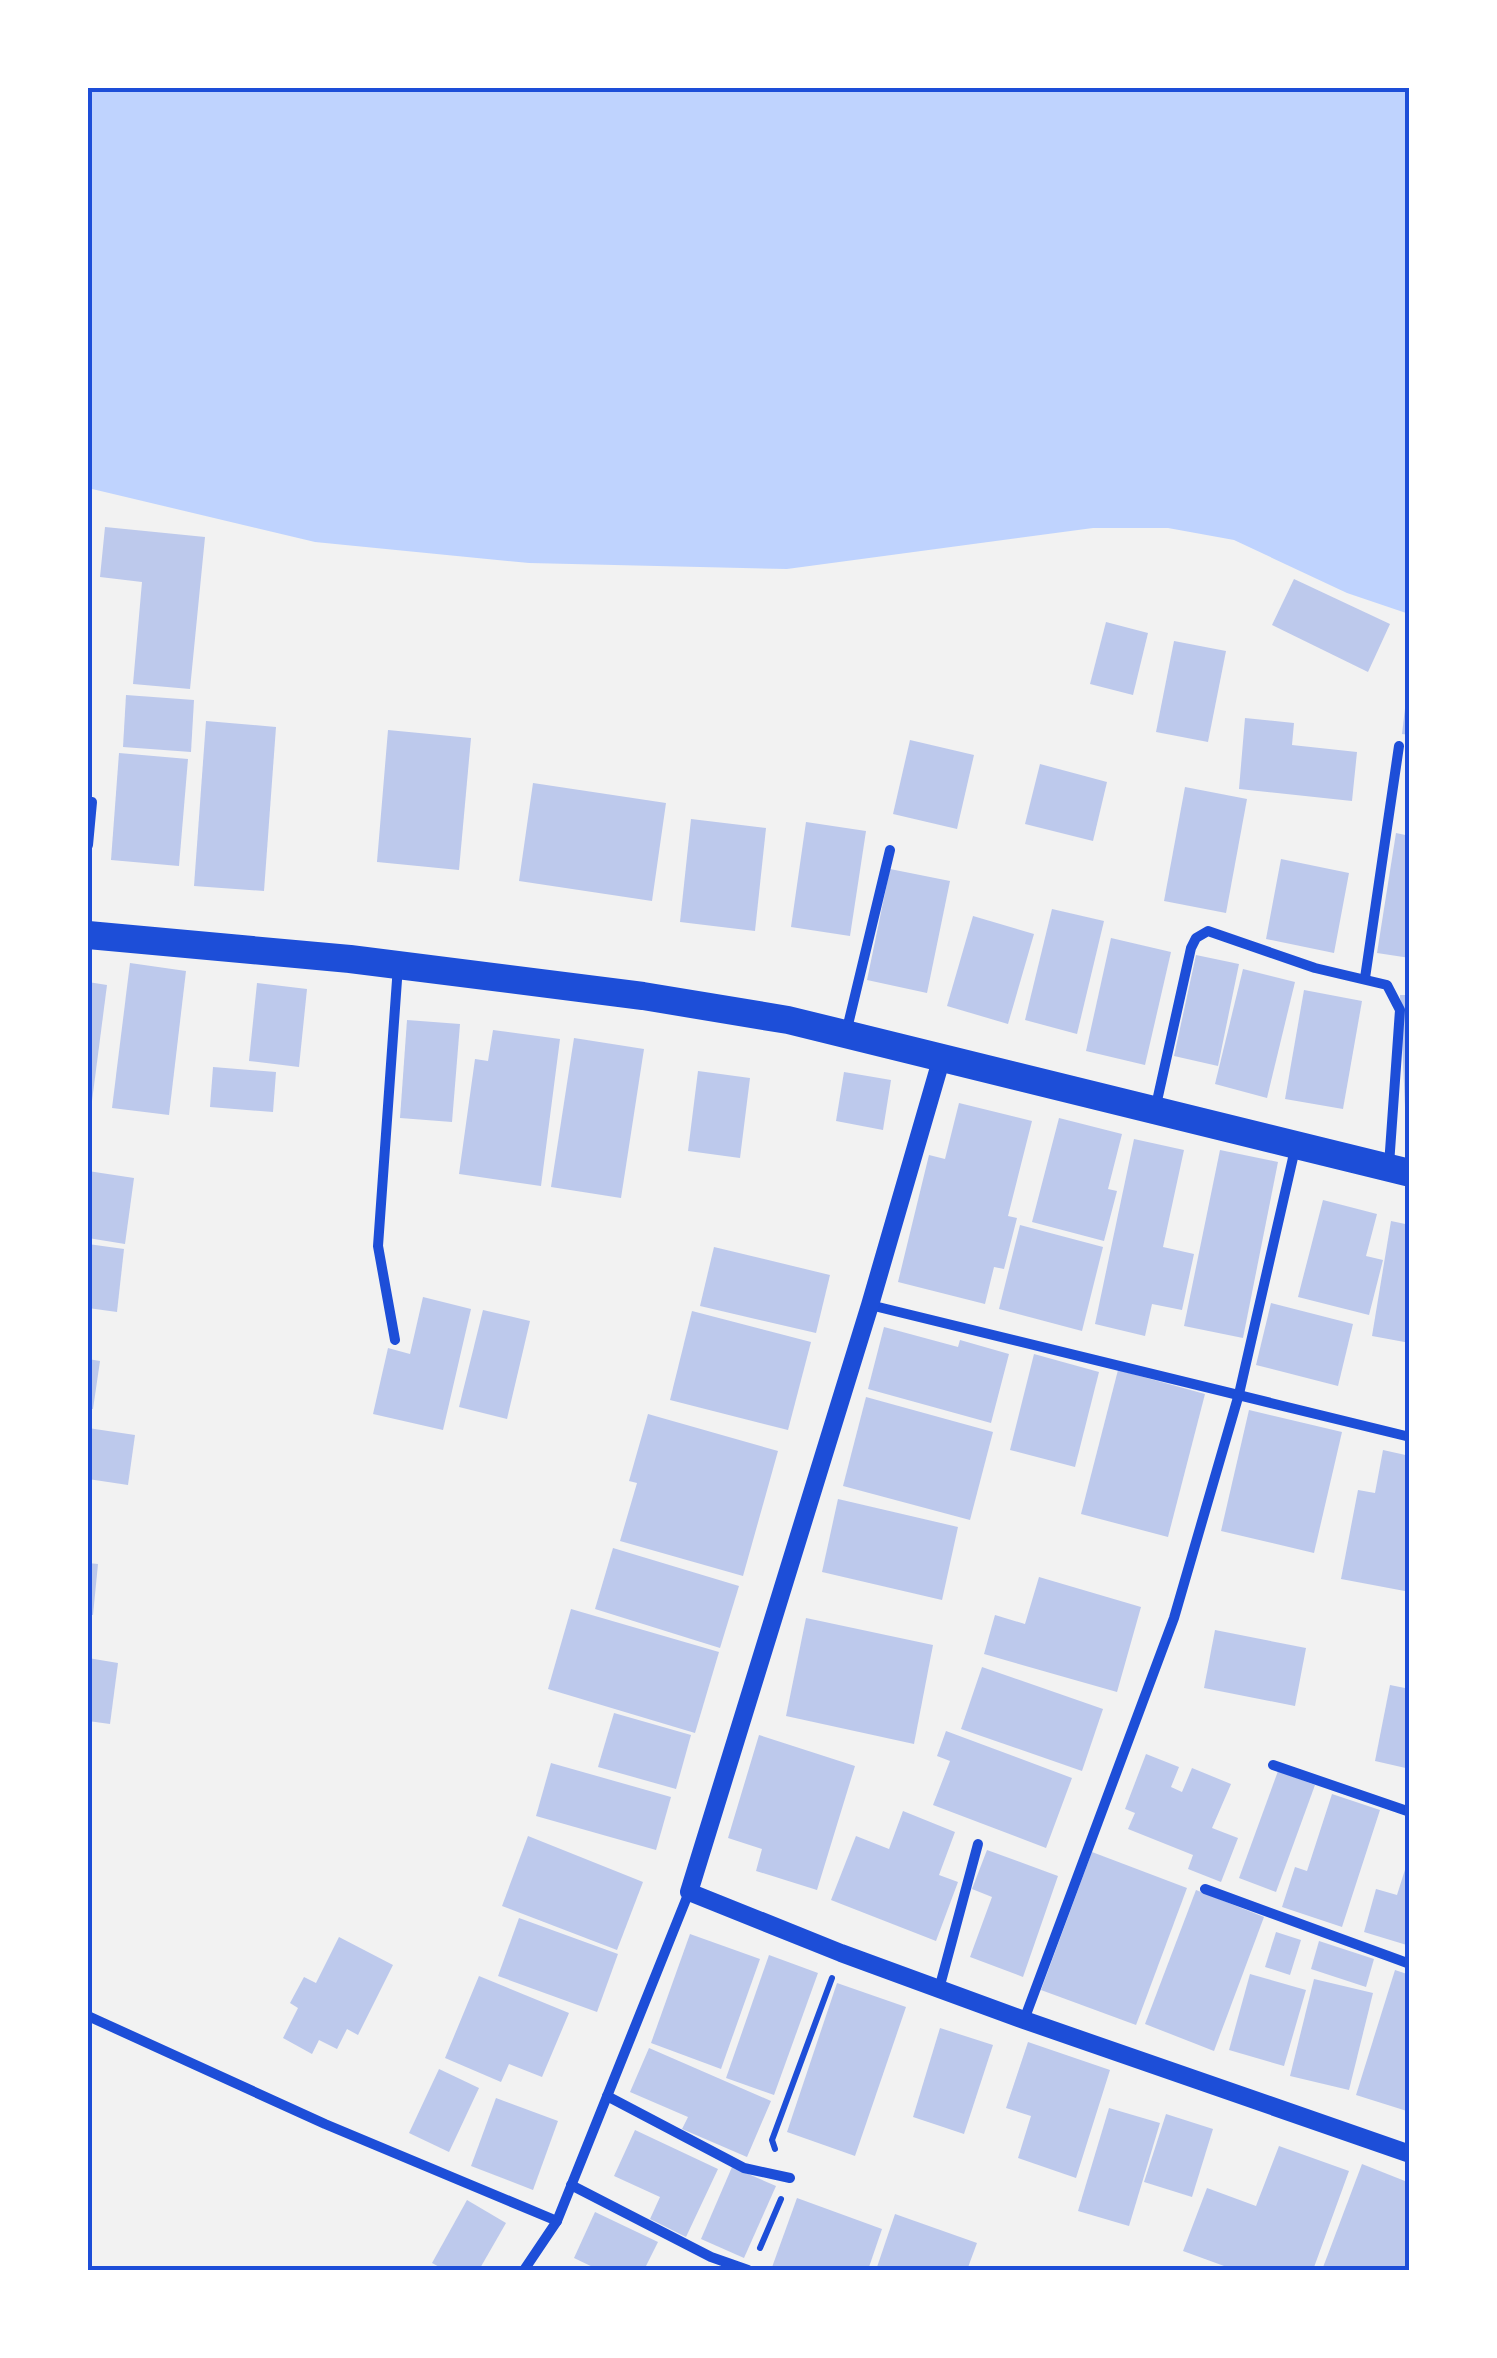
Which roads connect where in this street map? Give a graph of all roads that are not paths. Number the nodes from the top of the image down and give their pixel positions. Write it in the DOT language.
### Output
graph roads {
  1 [pos="1399,746"];
  2 [pos="92,802"];
  3 [pos="88,845"];
  4 [pos="890,850"];
  5 [pos="88,935"];
  6 [pos="398,965"];
  7 [pos="1365,978"];
  8 [pos="846,1034"];
  9 [pos="942,1058"];
  10 [pos="1155,1111"];
  11 [pos="1296,1147"];
  12 [pos="1399,1170"];
  13 [pos="870,1305"];
  14 [pos="395,1340"];
  15 [pos="1240,1394"];
  16 [pos="1410,1437"];
  17 [pos="1273,1765"];
  18 [pos="1410,1812"];
  19 [pos="978,1844"];
  20 [pos="1205,1890"];
  21 [pos="690,1892"];
  22 [pos="1410,1964"];
  23 [pos="939,1989"];
  24 [pos="88,2016"];
  25 [pos="1024,2020"];
  26 [pos="607,2096"];
  27 [pos="1410,2154"];
  28 [pos="790,2178"];
  29 [pos="571,2185"];
  30 [pos="556,2222"];
  31 [pos="524,2270"];
  32 [pos="748,2270"];
  1 -- 7 [label="street"];
  2 -- 3 [label="street"];
  4 -- 8 [label="street"];
  5 -- 6 [label="highway"];
  6 -- 8 [label="highway"];
  6 -- 14 [label="street"];
  7 -- 10 [label="street"];
  7 -- 12 [label="street"];
  8 -- 9 [label="highway"];
  9 -- 10 [label="highway"];
  9 -- 13 [label="street"];
  10 -- 11 [label="highway"];
  11 -- 12 [label="highway"];
  11 -- 15 [label="street"];
  13 -- 15 [label="street"];
  13 -- 21 [label="street"];
  15 -- 16 [label="street"];
  15 -- 25 [label="street"];
  17 -- 18 [label="street"];
  19 -- 23 [label="street"];
  20 -- 22 [label="street"];
  21 -- 23 [label="street"];
  21 -- 26 [label="street"];
  23 -- 25 [label="street"];
  24 -- 30 [label="street"];
  25 -- 27 [label="street"];
  26 -- 28 [label="street"];
  26 -- 29 [label="street"];
  29 -- 30 [label="street"];
  29 -- 32 [label="street"];
  30 -- 31 [label="street"];
}
